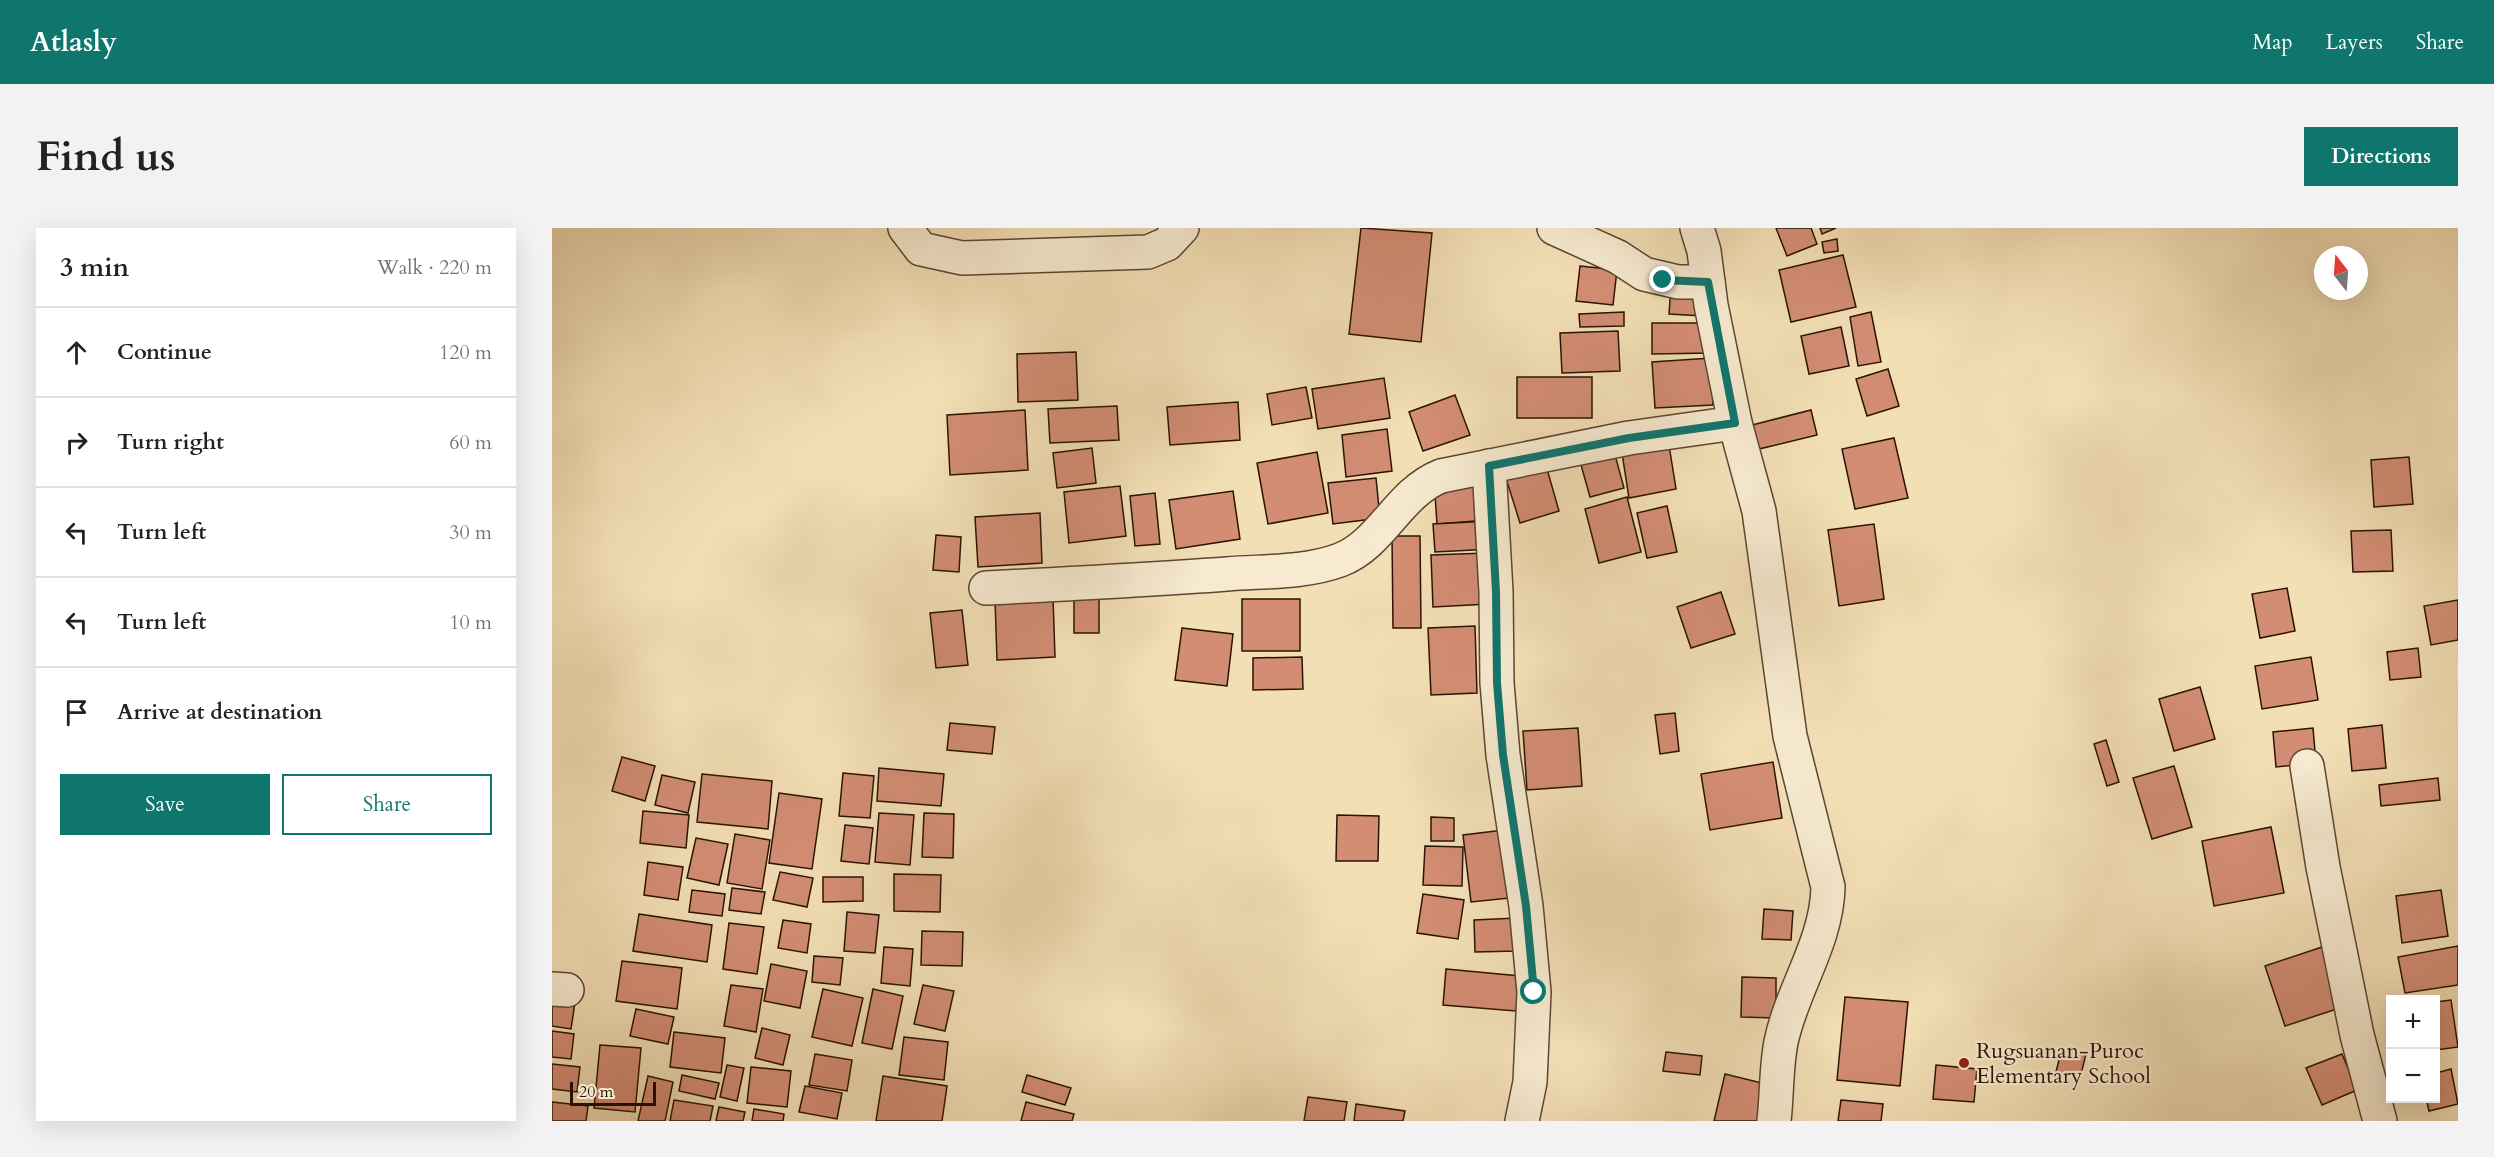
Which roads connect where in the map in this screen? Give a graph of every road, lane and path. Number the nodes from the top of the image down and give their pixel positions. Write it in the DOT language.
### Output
graph roads {
  1 [pos="905,228"];
  2 [pos="1182,228"];
  3 [pos="1554,228"];
  4 [pos="1697,228"];
  5 [pos="1708,282"];
  6 [pos="1735,423"];
  7 [pos="1489,466"];
  8 [pos="986,588"];
  9 [pos="2307,766"];
  10 [pos="1522,1121"];
  11 [pos="1774,1121"];
  12 [pos="2380,1121"];
  1 -- 2 [label="street"];
  3 -- 5 [label="street"];
  4 -- 5 [label="street"];
  5 -- 6 [label="street"];
  6 -- 7 [label="street"];
  6 -- 11 [label="street"];
  7 -- 8 [label="street"];
  7 -- 10 [label="street"];
  9 -- 12 [label="street"];
}
